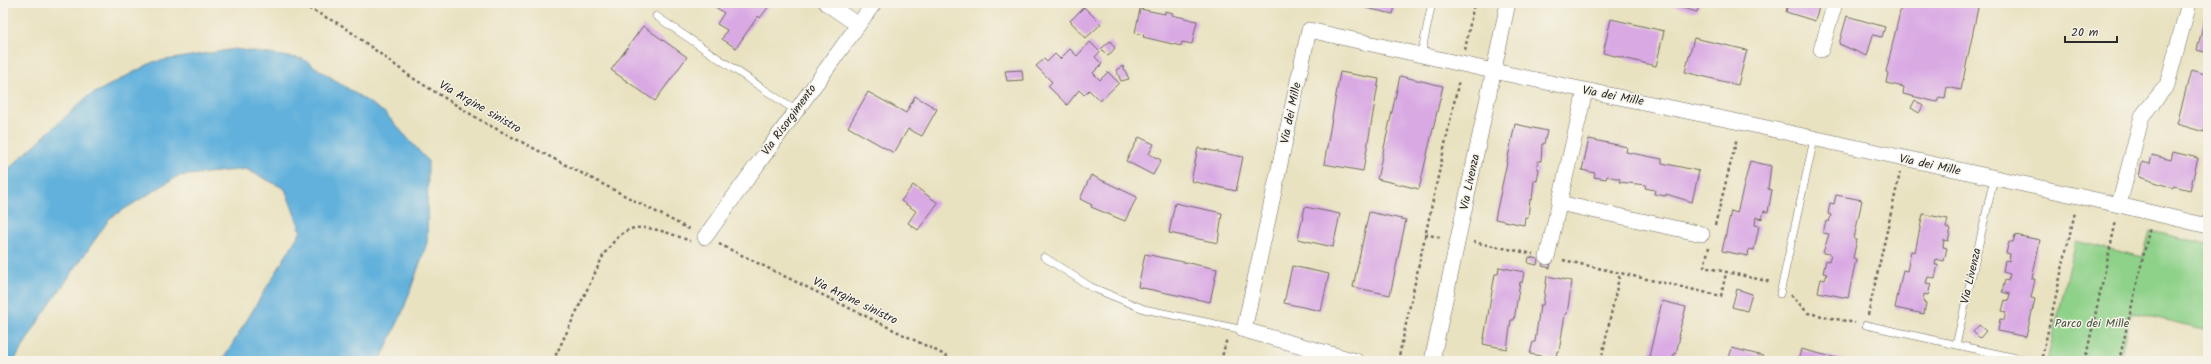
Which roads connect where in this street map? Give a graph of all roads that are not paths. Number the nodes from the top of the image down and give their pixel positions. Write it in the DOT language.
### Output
graph roads {
  1 [pos="826,3"];
  2 [pos="874,3"];
  3 [pos="1432,3"];
  4 [pos="1508,3"];
  5 [pos="1835,3"];
  6 [pos="2189,3"];
  7 [pos="656,16"];
  8 [pos="858,25"];
  9 [pos="1820,50"];
  10 [pos="1420,54"];
  11 [pos="1493,71"];
  12 [pos="1585,91"];
  13 [pos="796,111"];
  14 [pos="1814,139"];
  15 [pos="1994,178"];
  16 [pos="1559,203"];
  17 [pos="2119,205"];
  18 [pos="2208,226"];
  19 [pos="1708,236"];
  20 [pos="705,237"];
  21 [pos="1044,257"];
  22 [pos="1547,257"];
  23 [pos="1780,294"];
  24 [pos="1866,325"];
  25 [pos="1237,329"];
  26 [pos="1956,345"];
  27 [pos="1356,361"];
  28 [pos="1432,361"];
  29 [pos="2030,361"];
  1 -- 8 [label="street"];
  2 -- 8 [label="street, Via Risorgimento"];
  3 -- 10 [label="lane"];
  4 -- 11 [label="street, Via Livenza"];
  5 -- 9 [label="street"];
  6 -- 17 [label="street"];
  7 -- 13 [label="lane"];
  8 -- 13 [label="street, Via Risorgimento"];
  10 -- 11 [label="street, Via dei Mille"];
  10 -- 25 [label="street, Via dei Mille"];
  11 -- 12 [label="street, Via dei Mille"];
  11 -- 28 [label="street, Via Livenza"];
  12 -- 14 [label="street, Via dei Mille"];
  12 -- 16 [label="street"];
  13 -- 20 [label="street, Via Risorgimento"];
  14 -- 15 [label="street, Via dei Mille"];
  14 -- 23 [label="lane"];
  15 -- 17 [label="street, Via dei Mille"];
  15 -- 26 [label="lane, Via Livenza"];
  16 -- 19 [label="street"];
  16 -- 22 [label="street"];
  17 -- 18 [label="street, Via dei Mille"];
  21 -- 25 [label="lane"];
  24 -- 26 [label="lane"];
  25 -- 27 [label="street"];
  26 -- 29 [label="lane"];
}
